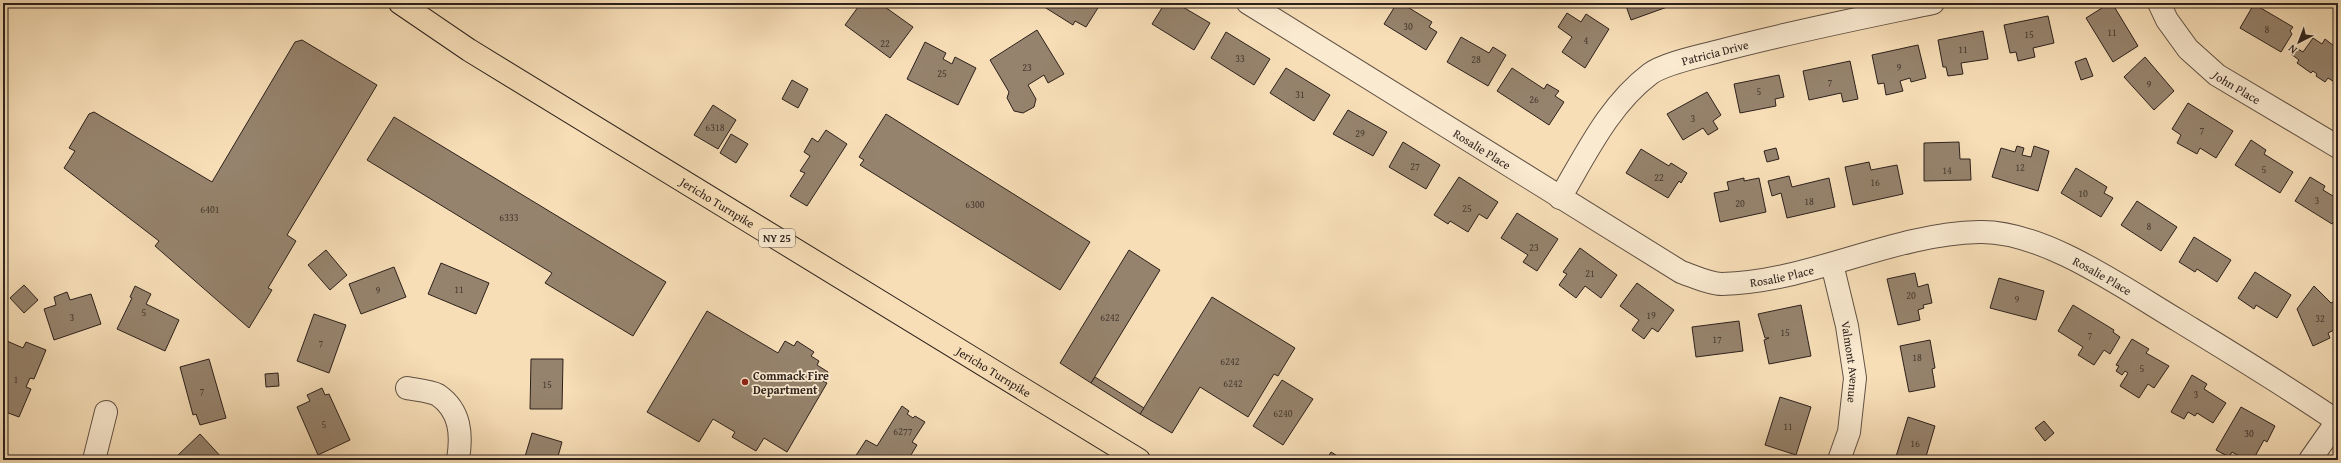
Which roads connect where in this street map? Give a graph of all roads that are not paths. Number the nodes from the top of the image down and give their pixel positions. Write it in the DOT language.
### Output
graph roads {
  1 [pos="400,3"];
  2 [pos="1248,3"];
  3 [pos="1933,3"];
  4 [pos="2159,3"];
  5 [pos="2338,147"];
  6 [pos="1560,198"];
  7 [pos="1832,264"];
  8 [pos="407,388"];
  9 [pos="106,412"];
  10 [pos="2338,420"];
  11 [pos="94,460"];
  12 [pos="458,460"];
  13 [pos="1139,460"];
  14 [pos="1839,460"];
  15 [pos="2310,460"];
  1 -- 13 [label="main road, Jericho Turnpike / NY 25"];
  2 -- 6 [label="street, Rosalie Place"];
  3 -- 6 [label="street, Patricia Drive"];
  4 -- 5 [label="street, John Place"];
  6 -- 7 [label="street, Rosalie Place"];
  7 -- 10 [label="street, Rosalie Place"];
  7 -- 14 [label="street, Valmont Avenue"];
  8 -- 12 [label="street"];
  9 -- 11 [label="street"];
  10 -- 15 [label="street"];
}
